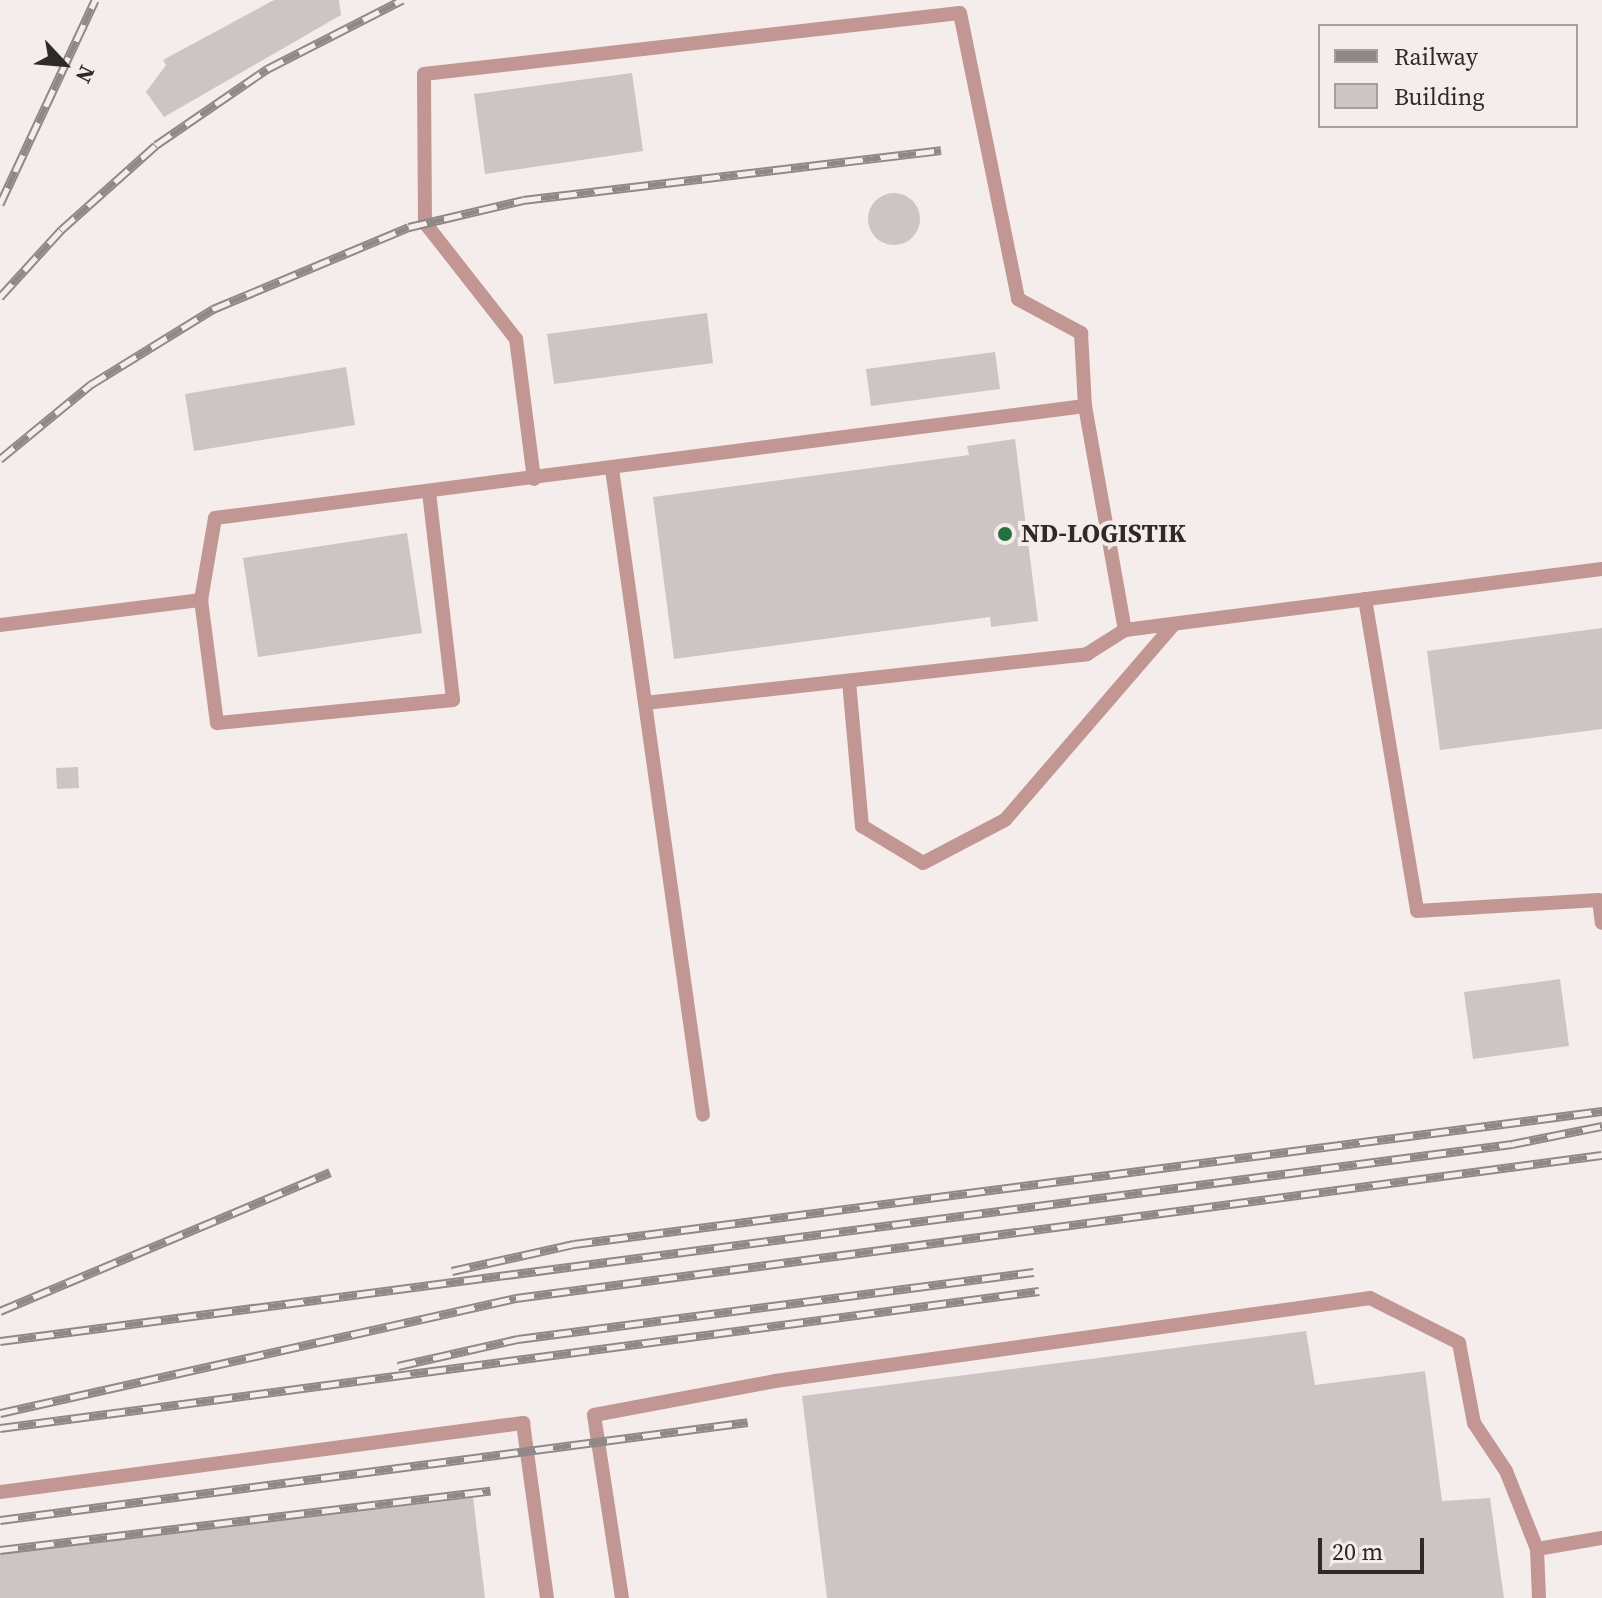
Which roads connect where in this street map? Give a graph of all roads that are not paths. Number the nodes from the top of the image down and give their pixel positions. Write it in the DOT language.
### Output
graph roads {
  1 [pos="1085,406"];
  2 [pos="612,469"];
  3 [pos="534,479"];
  4 [pos="429,492"];
  5 [pos="1602,569"];
  6 [pos="1365,599"];
  7 [pos="201,600"];
  8 [pos="1174,624"];
  9 [pos="0,625"];
  10 [pos="1125,630"];
  11 [pos="849,681"];
  12 [pos="645,703"];
  13 [pos="1602,923"];
  14 [pos="703,1115"];
  15 [pos="0,1492"];
  16 [pos="1602,1538"];
  17 [pos="1537,1549"];
  18 [pos="547,1598"];
  19 [pos="622,1598"];
  20 [pos="1539,1598"];
  1 -- 2 [label="lane"];
  1 -- 3 [label="lane"];
  1 -- 10 [label="lane"];
  2 -- 3 [label="lane"];
  2 -- 12 [label="lane"];
  3 -- 4 [label="lane"];
  4 -- 7 [label="lane"];
  4 -- 7 [label="lane"];
  5 -- 6 [label="lane"];
  6 -- 8 [label="lane"];
  6 -- 13 [label="lane"];
  7 -- 9 [label="lane"];
  8 -- 10 [label="lane"];
  8 -- 11 [label="lane"];
  10 -- 11 [label="lane"];
  11 -- 12 [label="lane"];
  12 -- 14 [label="lane"];
  15 -- 18 [label="lane"];
  16 -- 17 [label="lane"];
  17 -- 19 [label="lane"];
  17 -- 20 [label="lane"];
}
